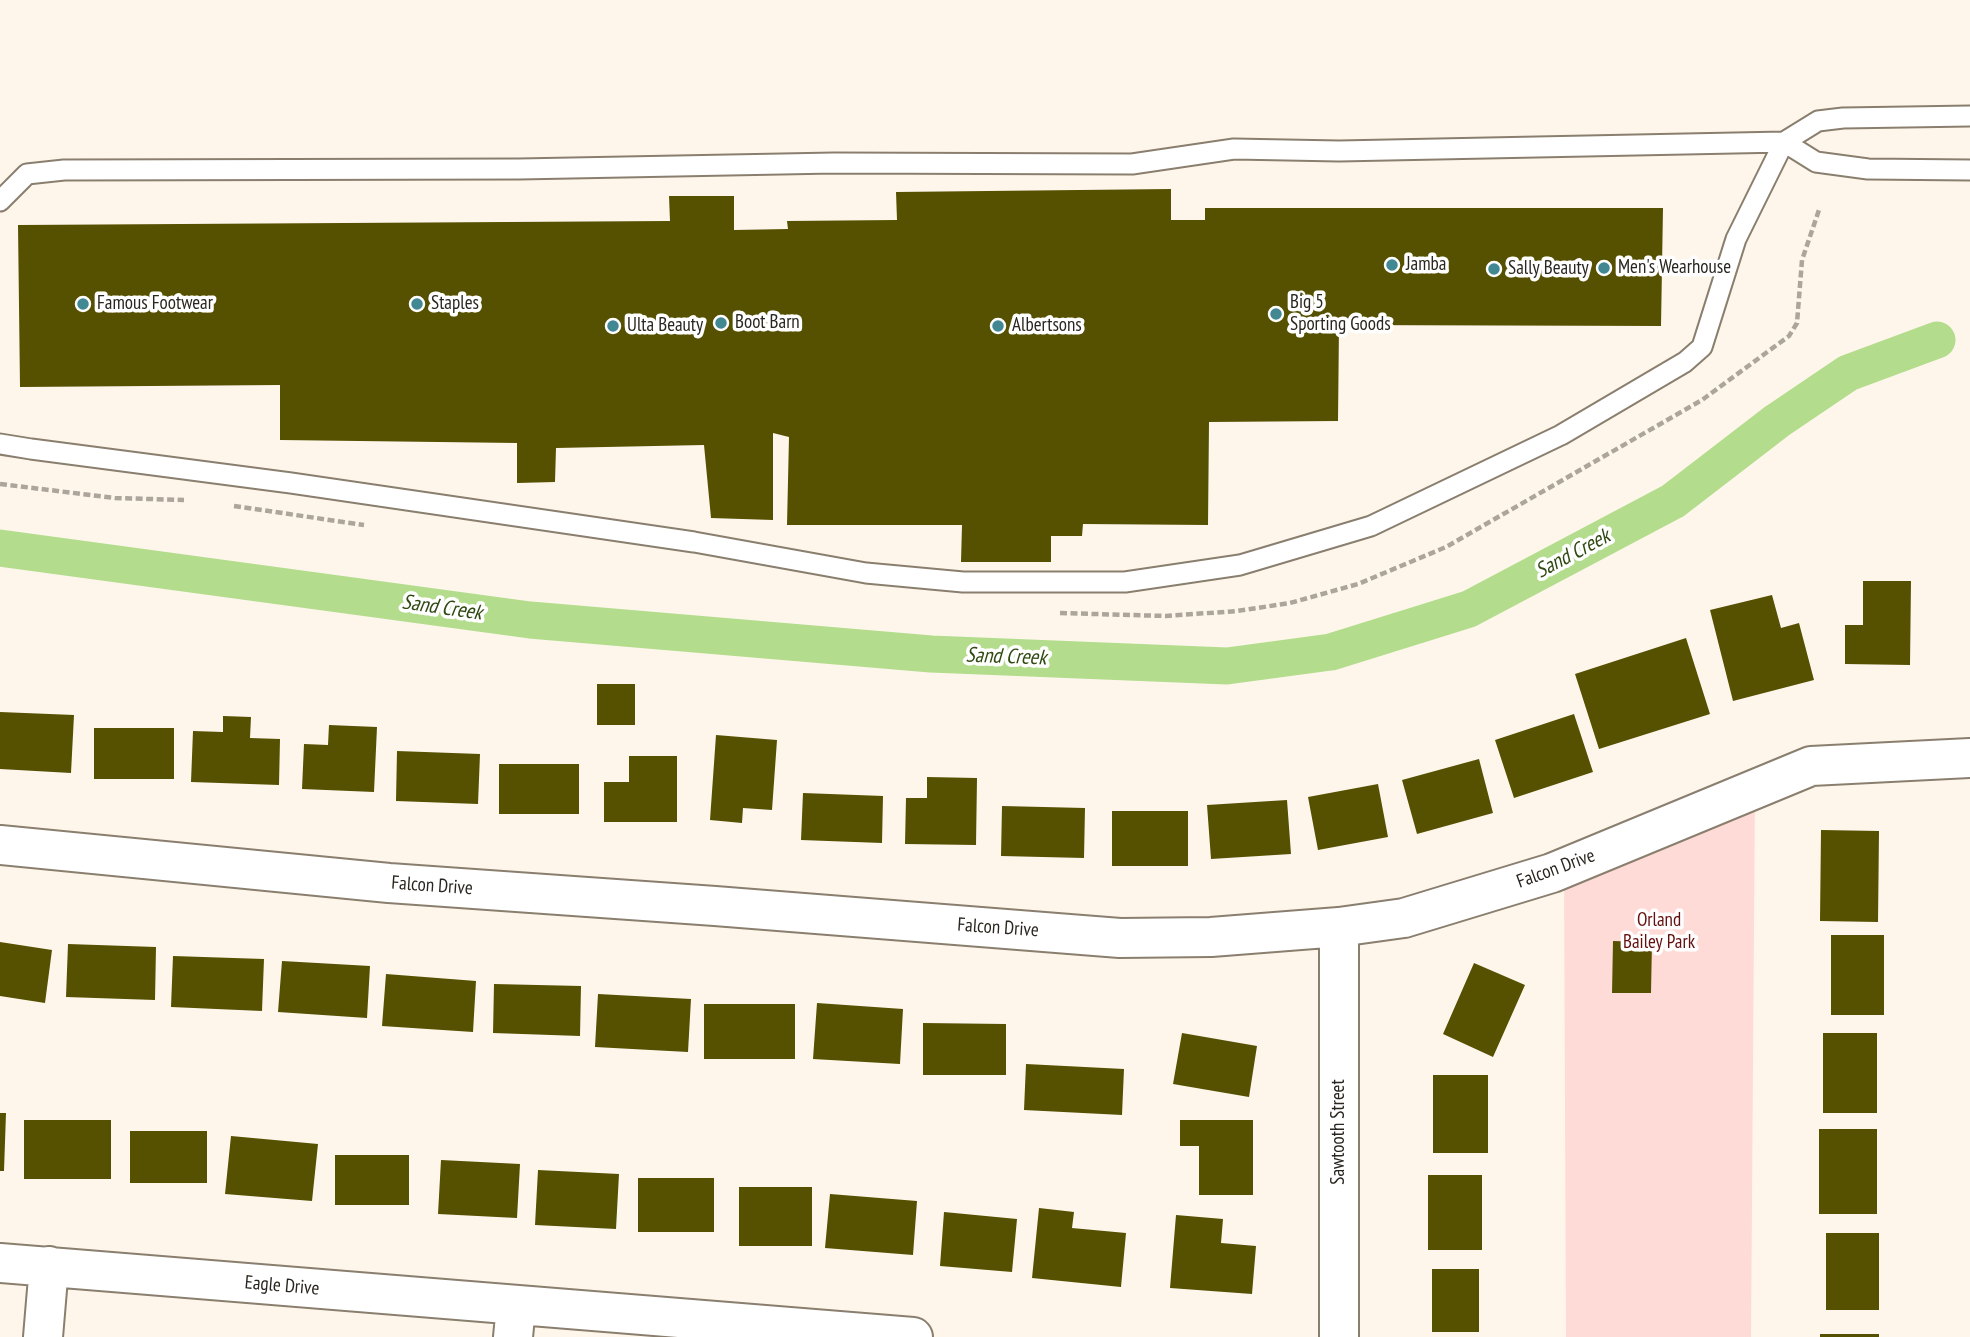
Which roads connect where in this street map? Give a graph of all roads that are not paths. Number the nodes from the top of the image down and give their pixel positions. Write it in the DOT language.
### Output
graph roads {
  1 [pos="1970,116"];
  2 [pos="1784,142"];
  3 [pos="1970,170"];
  4 [pos="0,201"];
  5 [pos="0,444"];
  6 [pos="1970,758"];
  7 [pos="0,845"];
  8 [pos="1339,927"];
  9 [pos="0,1263"];
  10 [pos="49,1266"];
  11 [pos="514,1321"];
  12 [pos="43,1337"];
  13 [pos="913,1337"];
  14 [pos="1339,1337"];
  1 -- 2 [label="lane"];
  2 -- 3 [label="lane"];
  2 -- 4 [label="lane"];
  2 -- 5 [label="lane"];
  6 -- 8 [label="street, Falcon Drive"];
  7 -- 8 [label="street, Falcon Drive"];
  8 -- 14 [label="street, Sawtooth Street"];
  9 -- 10 [label="street, Eagle Drive"];
  10 -- 11 [label="street, Eagle Drive"];
  10 -- 12 [label="street"];
  11 -- 13 [label="street, Eagle Drive"];
}
